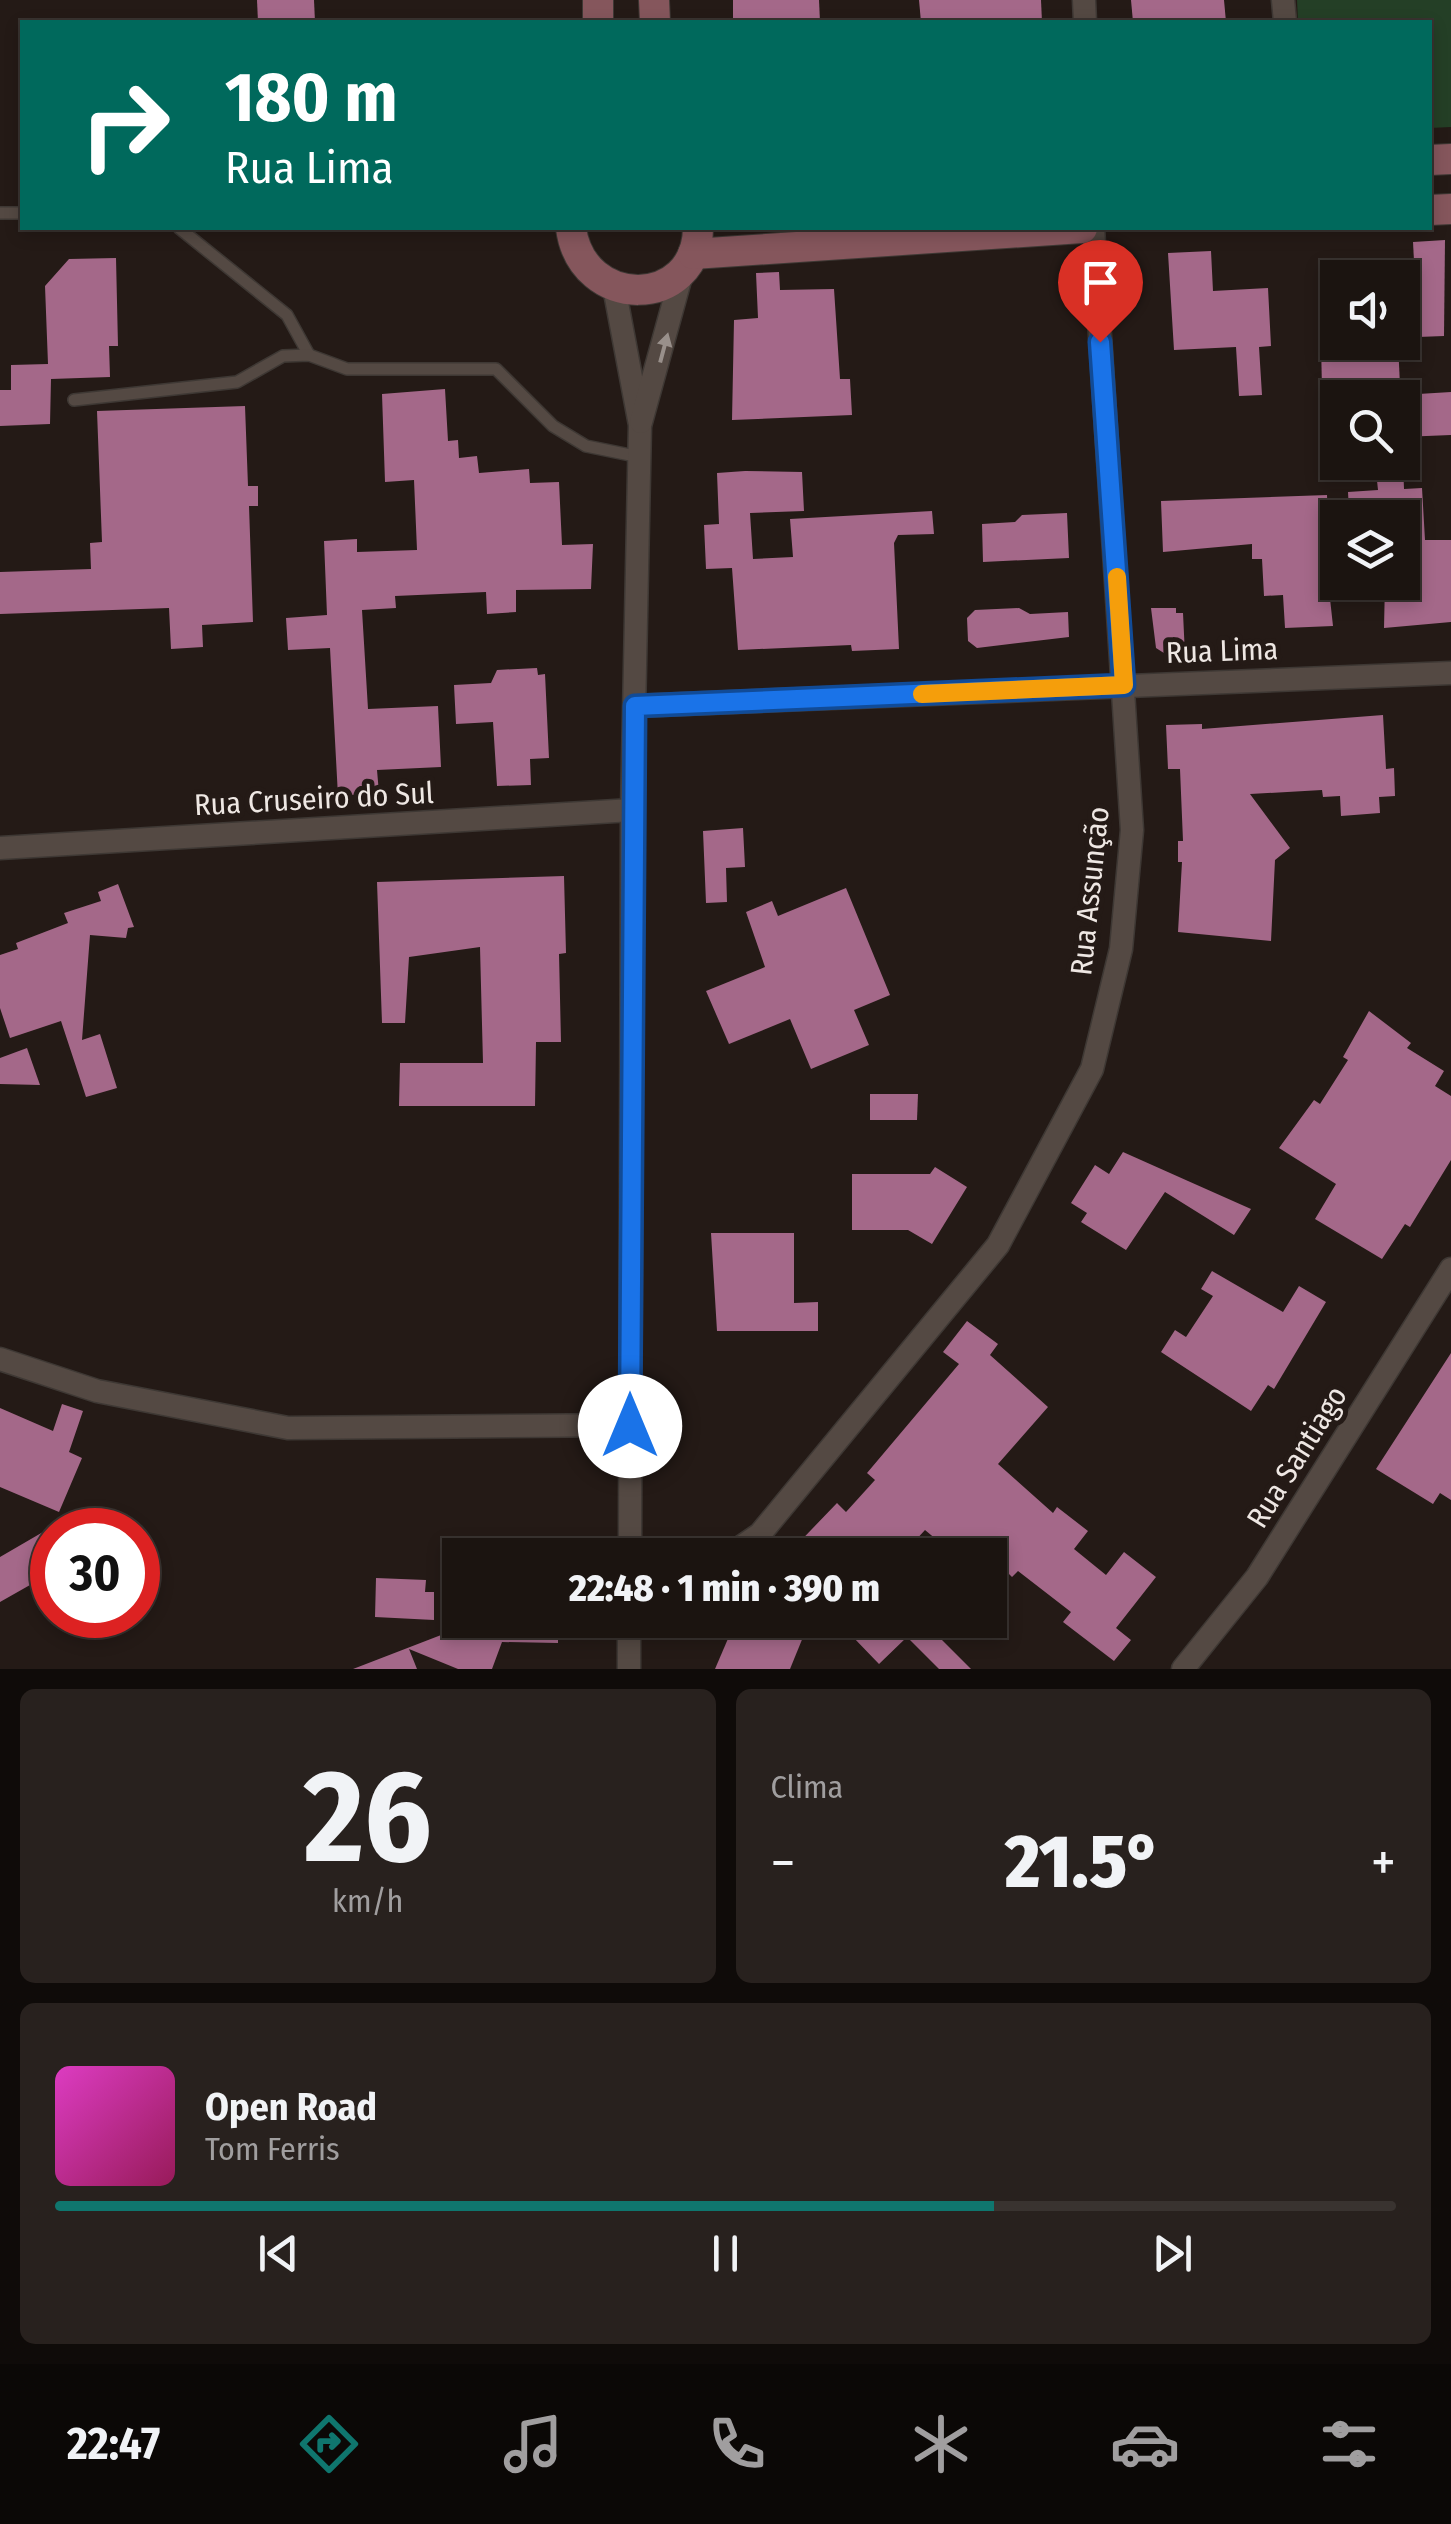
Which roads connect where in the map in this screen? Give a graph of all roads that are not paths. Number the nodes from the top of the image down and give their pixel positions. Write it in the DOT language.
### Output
graph roads {
  1 [pos="182,230"];
  2 [pos="571,230"];
  3 [pos="1046,230"];
  4 [pos="1093,230"];
  5 [pos="691,250"];
  6 [pos="614,288"];
  7 [pos="309,355"];
  8 [pos="74,400"];
  9 [pos="640,425"];
  10 [pos="640,456"];
  11 [pos="1451,673"];
  12 [pos="1124,685"];
  13 [pos="635,706"];
  14 [pos="632,810"];
  15 [pos="0,848"];
  16 [pos="1451,1269"];
  17 [pos="0,1359"];
  18 [pos="630,1426"];
  19 [pos="630,1538"];
  20 [pos="754,1538"];
  21 [pos="629,1638"];
  22 [pos="628,1669"];
  23 [pos="1183,1669"];
  1 -- 7 [label="lane"];
  2 -- 6 [label="main road"];
  3 -- 5 [label="main road"];
  4 -- 12 [label="street, Rua Assunção"];
  5 -- 6 [label="main road"];
  9 -- 5 [label="street, one-way"];
  6 -- 9 [label="street"];
  7 -- 8 [label="lane"];
  7 -- 10 [label="lane"];
  9 -- 10 [label="street"];
  10 -- 13 [label="street"];
  11 -- 12 [label="street, Rua Lima"];
  12 -- 13 [label="street, Rua Lima"];
  12 -- 20 [label="street, Rua Assunção"];
  13 -- 14 [label="street"];
  14 -- 15 [label="street, Rua Cruseiro do Sul"];
  14 -- 18 [label="street"];
  16 -- 23 [label="street, Rua Santiago"];
  17 -- 18 [label="street"];
  18 -- 19 [label="street"];
  21 -- 22 [label="street"];
}
